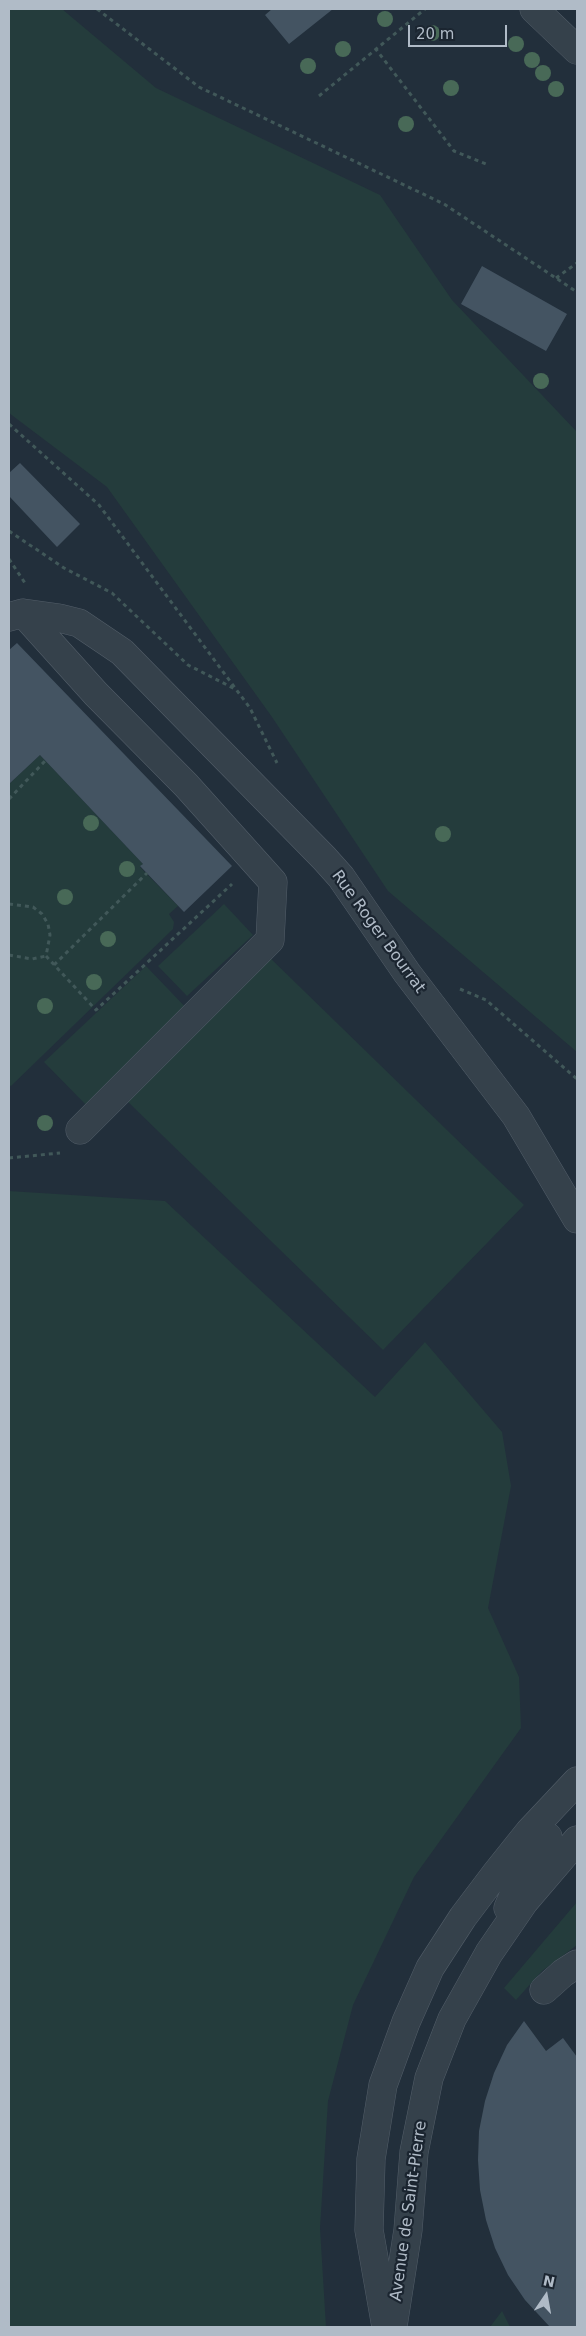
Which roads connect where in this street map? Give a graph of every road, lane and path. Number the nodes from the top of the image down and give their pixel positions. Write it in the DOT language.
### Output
graph roads {
  1 [pos="97,9"];
  2 [pos="425,9"];
  3 [pos="534,9"];
  4 [pos="375,48"];
  5 [pos="577,50"];
  6 [pos="318,96"];
  7 [pos="486,164"];
  8 [pos="577,263"];
  9 [pos="556,278"];
  10 [pos="577,292"];
  11 [pos="9,424"];
  12 [pos="9,531"];
  13 [pos="16,615"];
  14 [pos="236,689"];
  15 [pos="45,761"];
  16 [pos="280,770"];
  17 [pos="9,799"];
  18 [pos="255,863"];
  19 [pos="146,873"];
  20 [pos="9,904"];
  21 [pos="9,955"];
  22 [pos="46,956"];
  23 [pos="54,966"];
  24 [pos="454,986"];
  25 [pos="577,1079"];
  26 [pos="80,1130"];
  27 [pos="9,1158"];
  28 [pos="577,1219"];
  29 [pos="577,1782"];
  30 [pos="577,1806"];
  31 [pos="577,1840"];
  32 [pos="489,1953"];
  33 [pos="577,1964"];
  34 [pos="544,1990"];
  35 [pos="386,2327"];
  36 [pos="393,2327"];
  1 -- 9 [label="path"];
  2 -- 4 [label="path"];
  3 -- 5 [label="street"];
  4 -- 6 [label="path"];
  4 -- 7 [label="path"];
  8 -- 9 [label="path"];
  9 -- 10 [label="path"];
  11 -- 14 [label="path"];
  12 -- 14 [label="path"];
  13 -- 18 [label="street"];
  13 -- 28 [label="street, Rue Roger Bourrat"];
  14 -- 16 [label="path"];
  15 -- 17 [label="path"];
  18 -- 23 [label="path"];
  18 -- 26 [label="street"];
  19 -- 23 [label="path"];
  20 -- 22 [label="path"];
  21 -- 22 [label="path"];
  22 -- 23 [label="path"];
  24 -- 25 [label="path"];
  26 -- 27 [label="path"];
  29 -- 35 [label="street, Avenue de Saint-Pierre"];
  30 -- 32 [label="street"];
  31 -- 32 [label="street, Avenue de Saint-Pierre"];
  32 -- 36 [label="street, Avenue de Saint-Pierre"];
  33 -- 34 [label="street"];
}
